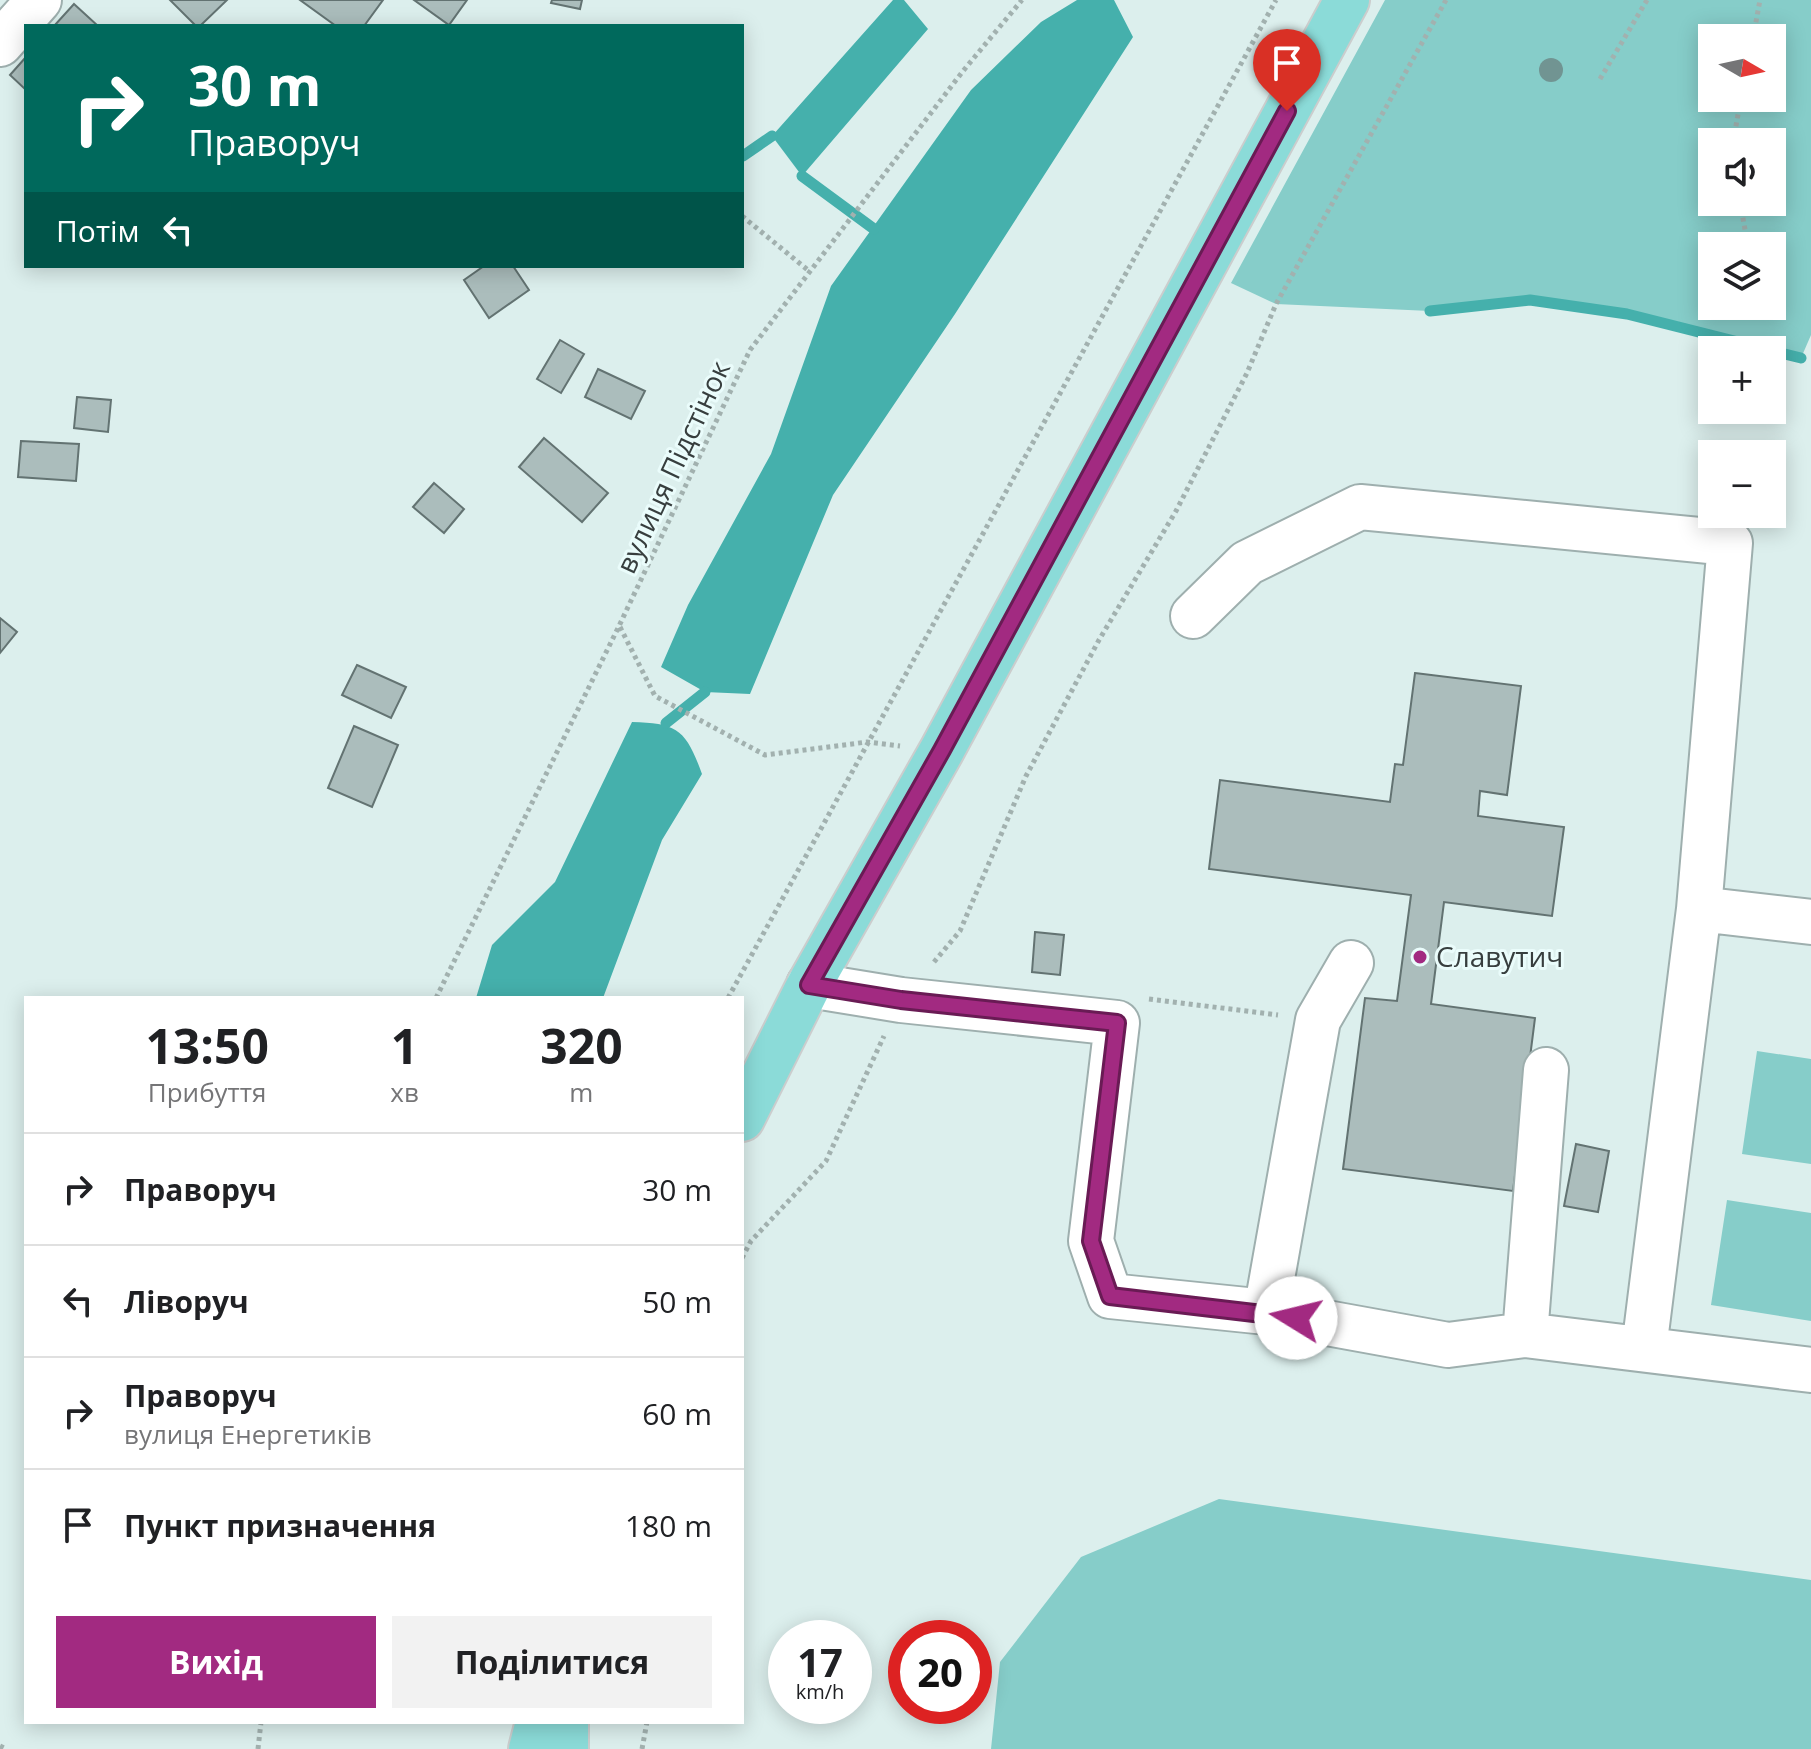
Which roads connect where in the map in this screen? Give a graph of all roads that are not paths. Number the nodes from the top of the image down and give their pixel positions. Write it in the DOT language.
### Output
graph roads {
  1 [pos="39,0"];
  2 [pos="1347,0"];
  3 [pos="0,44"];
  4 [pos="1193,616"];
  5 [pos="1699,909"];
  6 [pos="1811,922"];
  7 [pos="1351,963"];
  8 [pos="809,985"];
  9 [pos="1546,1070"];
  10 [pos="744,1115"];
  11 [pos="1266,1312"];
  12 [pos="1525,1335"];
  13 [pos="1644,1349"];
  14 [pos="1811,1370"];
  15 [pos="537,1724"];
  16 [pos="566,1724"];
  17 [pos="531,1749"];
  18 [pos="566,1749"];
  1 -- 3 [label="street"];
  2 -- 8 [label="main road"];
  4 -- 5 [label="street"];
  5 -- 6 [label="street"];
  5 -- 13 [label="street"];
  7 -- 11 [label="street"];
  8 -- 10 [label="main road"];
  8 -- 11 [label="street"];
  9 -- 12 [label="street"];
  11 -- 12 [label="street"];
  12 -- 13 [label="street"];
  13 -- 14 [label="street"];
  15 -- 17 [label="main road"];
  16 -- 18 [label="main road"];
}
